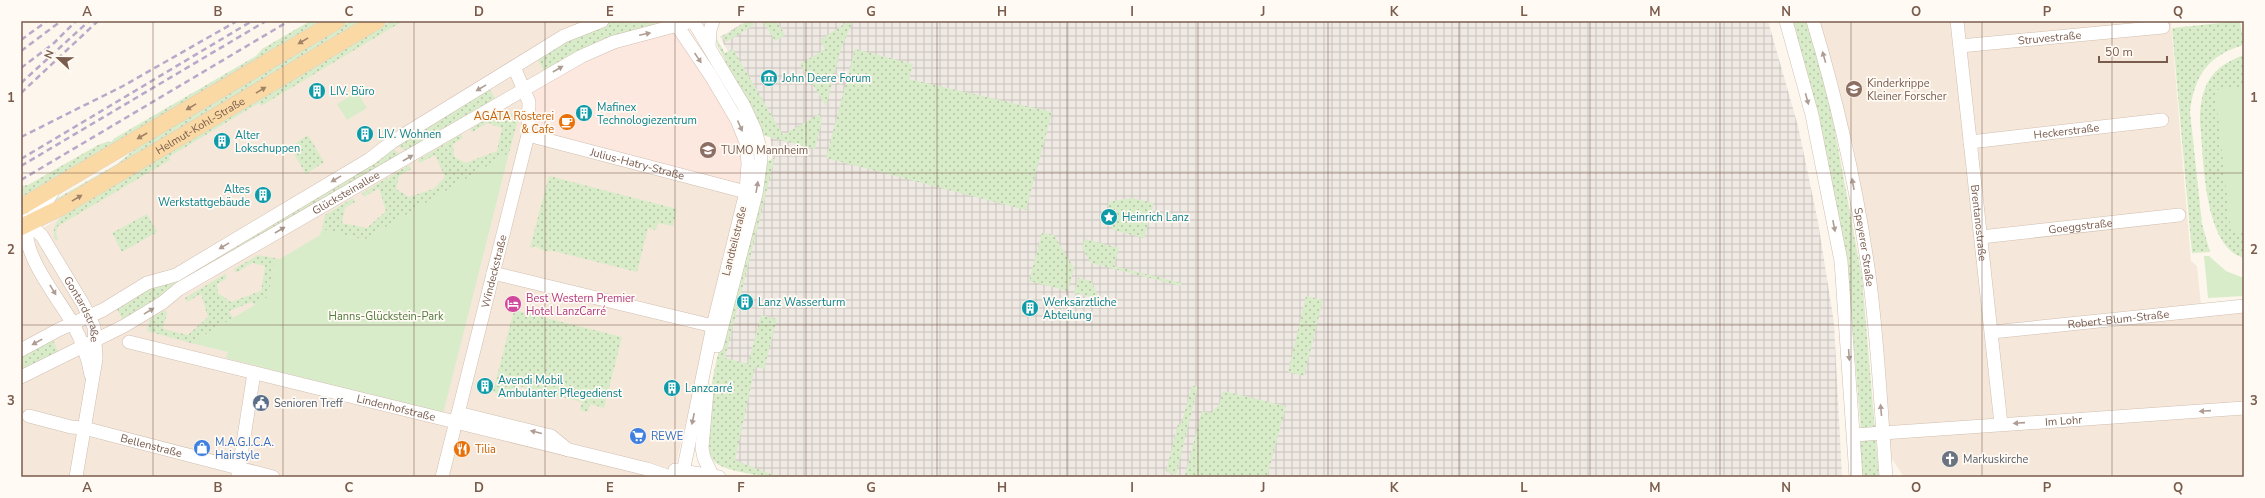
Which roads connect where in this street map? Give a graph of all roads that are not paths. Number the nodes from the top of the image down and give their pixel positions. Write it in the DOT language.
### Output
graph roads {
  1 [pos="337,21"];
  2 [pos="377,21"];
  3 [pos="602,21"];
  4 [pos="693,21"];
  5 [pos="713,21"];
  6 [pos="1786,21"];
  7 [pos="1813,21"];
  8 [pos="1957,21"];
  9 [pos="676,23"];
  10 [pos="2133,25"];
  11 [pos="2163,27"];
  12 [pos="1960,46"];
  13 [pos="709,47"];
  14 [pos="514,67"];
  15 [pos="524,89"];
  16 [pos="2162,120"];
  17 [pos="528,136"];
  18 [pos="1970,142"];
  19 [pos="54,189"];
  20 [pos="746,192"];
  21 [pos="21,207"];
  22 [pos="50,213"];
  23 [pos="2179,215"];
  24 [pos="24,222"];
  25 [pos="1981,237"];
  26 [pos="46,242"];
  27 [pos="25,244"];
  28 [pos="493,273"];
  29 [pos="2244,306"];
  30 [pos="90,316"];
  31 [pos="72,323"];
  32 [pos="713,326"];
  33 [pos="1992,332"];
  34 [pos="96,339"];
  35 [pos="129,342"];
  36 [pos="83,346"];
  37 [pos="21,350"];
  38 [pos="254,373"];
  39 [pos="21,377"];
  40 [pos="92,383"];
  41 [pos="2244,408"];
  42 [pos="29,416"];
  43 [pos="457,418"];
  44 [pos="2001,424"];
  45 [pos="84,428"];
  46 [pos="1883,432"];
  47 [pos="1854,435"];
  48 [pos="647,470"];
  49 [pos="238,473"];
  50 [pos="682,474"];
  51 [pos="716,476"];
  52 [pos="76,477"];
  53 [pos="273,477"];
  54 [pos="442,477"];
  55 [pos="670,477"];
  56 [pos="1856,477"];
  57 [pos="1886,477"];
  1 -- 19 [label="main road, Helmut-Kohl-Straße, one-way"];
  22 -- 2 [label="main road, Helmut-Kohl-Straße, one-way"];
  3 -- 14 [label="street, Glücksteinallee"];
  4 -- 9 [label="street, Glücksteinallee"];
  4 -- 13 [label="street, Landteilstraße"];
  5 -- 13 [label="street"];
  6 -- 47 [label="street, one-way"];
  46 -- 7 [label="street, Speyerer Straße, one-way"];
  8 -- 12 [label="street, Brentanostraße"];
  15 -- 9 [label="street, Glücksteinallee, one-way"];
  9 -- 20 [label="street, Landteilstraße, one-way"];
  10 -- 11 [label="street, Struvestraße"];
  10 -- 12 [label="street, Struvestraße"];
  12 -- 18 [label="street, Brentanostraße"];
  51 -- 13 [label="street, Landteilstraße, one-way"];
  14 -- 15 [label="street, Windeckstraße"];
  14 -- 30 [label="street, Glücksteinallee, one-way"];
  15 -- 17 [label="street, Windeckstraße"];
  34 -- 15 [label="street, Glücksteinallee, one-way"];
  16 -- 18 [label="street, Heckerstraße"];
  17 -- 20 [label="street, Julius-Hatry-Straße"];
  17 -- 28 [label="street, Windeckstraße"];
  18 -- 25 [label="street, Brentanostraße"];
  19 -- 21 [label="main road, Helmut-Kohl-Straße"];
  19 -- 24 [label="street"];
  20 -- 32 [label="street, Landteilstraße"];
  22 -- 24 [label="main road, Helmut-Kohl-Straße"];
  22 -- 26 [label="street"];
  23 -- 25 [label="street, Goeggstraße"];
  24 -- 26 [label="street, Gontardstraße"];
  24 -- 27 [label="street"];
  25 -- 33 [label="street, Brentanostraße"];
  26 -- 30 [label="street, Gontardstraße"];
  27 -- 31 [label="street, Gontardstraße, one-way"];
  28 -- 32 [label="street"];
  28 -- 43 [label="street, Windeckstraße"];
  29 -- 33 [label="street, Robert-Blum-Straße"];
  30 -- 31 [label="street, Glücksteinallee"];
  30 -- 34 [label="street, Gontardstraße"];
  31 -- 36 [label="street, Gontardstraße"];
  31 -- 37 [label="street, Glücksteinallee, one-way"];
  32 -- 50 [label="street, Landteilstraße, one-way"];
  33 -- 44 [label="street, Brentanostraße"];
  34 -- 36 [label="street, Glücksteinallee"];
  34 -- 40 [label="street, Gontardstraße"];
  35 -- 38 [label="street, Lindenhofstraße"];
  36 -- 39 [label="street, Glücksteinallee"];
  36 -- 40 [label="street, Gontardstraße"];
  38 -- 43 [label="street, Lindenhofstraße"];
  38 -- 49 [label="street"];
  40 -- 45 [label="street, Gontardstraße"];
  41 -- 44 [label="street, Im Lohr, one-way"];
  42 -- 45 [label="street, Bellenstraße"];
  43 -- 48 [label="street, Lindenhofstraße"];
  43 -- 54 [label="street, Windeckstraße"];
  44 -- 46 [label="street, Im Lohr"];
  45 -- 49 [label="street, Bellenstraße"];
  45 -- 52 [label="street, Gontardstraße"];
  46 -- 47 [label="street, Im Lohr"];
  46 -- 57 [label="street, Speyerer Straße"];
  47 -- 56 [label="street"];
  48 -- 50 [label="street, Lindenhofstraße"];
  48 -- 55 [label="street, Lindenhofstraße"];
  49 -- 53 [label="street, Bellenstraße"];
  50 -- 51 [label="street, Lindenhofstraße"];
}
